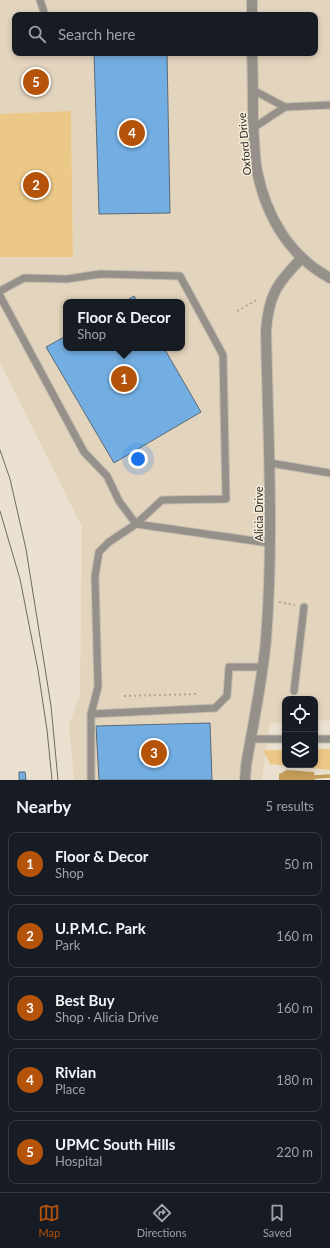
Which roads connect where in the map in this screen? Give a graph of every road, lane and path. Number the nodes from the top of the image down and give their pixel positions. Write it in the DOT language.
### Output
graph roads {
  1 [pos="40,0"];
  2 [pos="252,0"];
  3 [pos="43,12"];
  4 [pos="252,12"];
  5 [pos="252,56"];
  6 [pos="253,90"];
  7 [pos="330,105"];
  8 [pos="285,107"];
  9 [pos="253,128"];
  10 [pos="302,258"];
  11 [pos="330,278"];
  12 [pos="0,291"];
  13 [pos="0,296"];
  14 [pos="256,300"];
  15 [pos="237,311"];
  16 [pos="270,463"];
  17 [pos="330,474"];
  18 [pos="136,524"];
  19 [pos="269,543"];
  20 [pos="277,602"];
  21 [pos="286,602"];
  22 [pos="304,607"];
  23 [pos="263,667"];
  24 [pos="294,691"];
  25 [pos="196,694"];
  26 [pos="124,696"];
  27 [pos="91,714"];
  28 [pos="251,739"];
  29 [pos="282,739"];
  30 [pos="318,739"];
  31 [pos="330,739"];
  32 [pos="91,780"];
  33 [pos="245,780"];
  1 -- 3 [label="lane"];
  2 -- 4 [label="street"];
  5 -- 6 [label="street, Oxford Drive"];
  6 -- 8 [label="lane"];
  6 -- 9 [label="street, Oxford Drive"];
  7 -- 8 [label="lane"];
  8 -- 9 [label="lane"];
  9 -- 10 [label="street, Oxford Drive"];
  10 -- 11 [label="street, Oxford Drive"];
  10 -- 16 [label="street, Alicia Drive"];
  12 -- 18 [label="lane"];
  13 -- 18 [label="lane"];
  14 -- 15 [label="path"];
  16 -- 17 [label="lane"];
  16 -- 19 [label="street, Alicia Drive"];
  18 -- 19 [label="lane"];
  18 -- 27 [label="lane"];
  19 -- 23 [label="street, Alicia Drive"];
  20 -- 21 [label="path"];
  22 -- 24 [label="lane"];
  23 -- 27 [label="lane"];
  23 -- 28 [label="street, Alicia Drive"];
  25 -- 26 [label="path"];
  27 -- 32 [label="lane"];
  28 -- 29 [label="lane"];
  28 -- 33 [label="street, Alicia Drive"];
  30 -- 31 [label="lane"];
}
